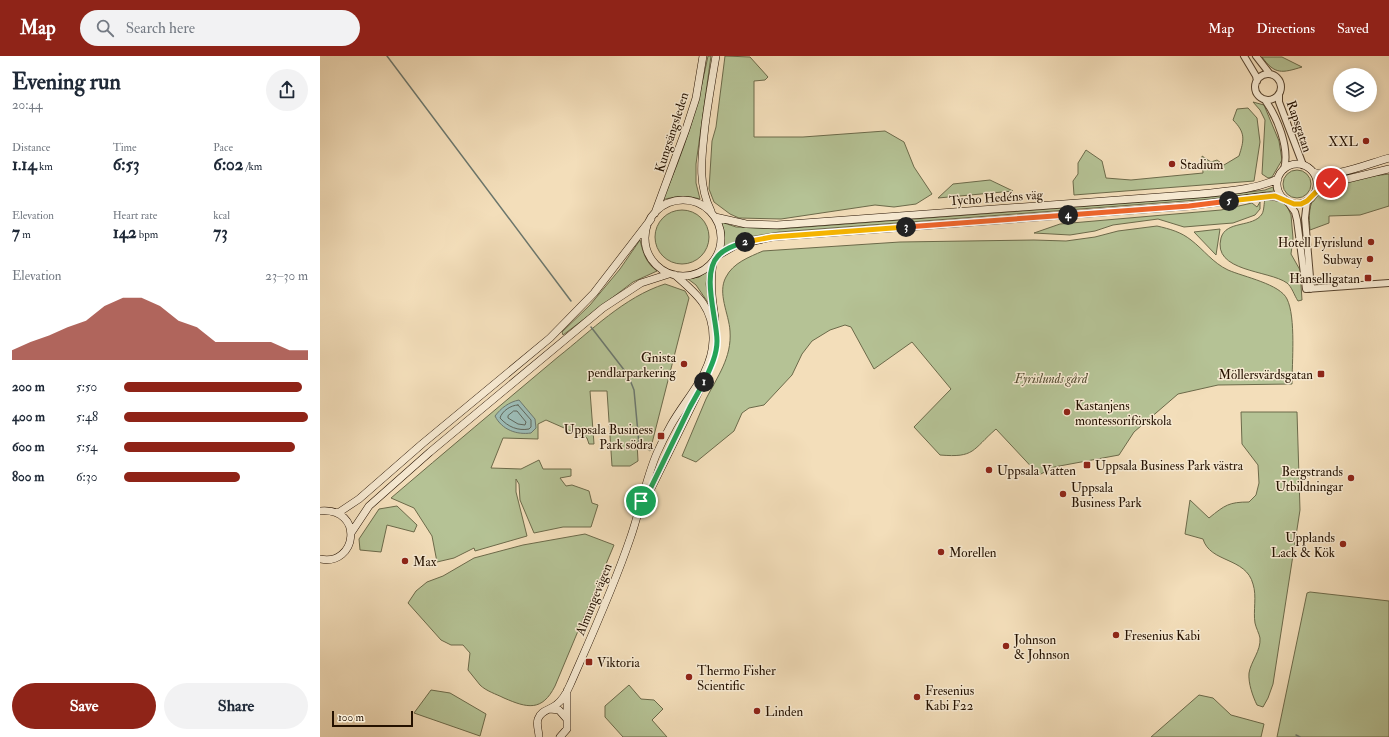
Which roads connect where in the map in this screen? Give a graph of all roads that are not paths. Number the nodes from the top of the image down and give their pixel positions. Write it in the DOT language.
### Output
graph roads {
  1 [pos="703,56"];
  2 [pos="716,56"];
  3 [pos="1244,56"];
  4 [pos="1256,56"];
  5 [pos="1270,74"];
  6 [pos="1257,81"];
  7 [pos="1279,94"];
  8 [pos="1265,100"];
  9 [pos="1389,158"];
  10 [pos="1303,165"];
  11 [pos="1284,169"];
  12 [pos="1389,169"];
  13 [pos="1313,172"];
  14 [pos="1278,179"];
  15 [pos="1316,192"];
  16 [pos="1285,200"];
  17 [pos="1307,201"];
  18 [pos="713,215"];
  19 [pos="653,216"];
  20 [pos="715,259"];
  21 [pos="672,274"];
  22 [pos="1389,283"];
  23 [pos="1309,289"];
  24 [pos="320,511"];
  25 [pos="338,513"];
  26 [pos="638,514"];
  27 [pos="351,533"];
  28 [pos="320,559"];
  29 [pos="567,691"];
  30 [pos="550,709"];
  31 [pos="566,718"];
  32 [pos="539,734"];
  33 [pos="545,737"];
  34 [pos="560,737"];
  1 -- 19 [label="main road, Kungsängsleden"];
  2 -- 18 [label="main road, Kungsängsleden"];
  3 -- 6 [label="street"];
  4 -- 5 [label="street"];
  5 -- 6 [label="street"];
  5 -- 7 [label="street"];
  6 -- 8 [label="street"];
  7 -- 8 [label="street"];
  7 -- 10 [label="street, Rapsgatan"];
  8 -- 11 [label="street, Rapsgatan"];
  9 -- 13 [label="main road"];
  10 -- 11 [label="main road"];
  10 -- 13 [label="main road"];
  11 -- 14 [label="main road"];
  12 -- 15 [label="main road"];
  13 -- 15 [label="main road"];
  14 -- 16 [label="main road"];
  14 -- 18 [label="main road, Tycho Hedéns väg"];
  15 -- 17 [label="main road"];
  16 -- 17 [label="main road"];
  16 -- 20 [label="main road, Tycho Hedéns väg"];
  16 -- 23 [label="street"];
  17 -- 23 [label="street"];
  18 -- 19 [label="main road"];
  18 -- 20 [label="main road"];
  19 -- 21 [label="main road"];
  19 -- 25 [label="main road"];
  20 -- 21 [label="main road"];
  20 -- 26 [label="main road, Almungevägen"];
  21 -- 26 [label="main road, Almungevägen"];
  21 -- 27 [label="main road"];
  22 -- 23 [label="street"];
  24 -- 25 [label="main road"];
  25 -- 27 [label="main road"];
  26 -- 29 [label="main road, Almungevägen"];
  27 -- 28 [label="main road"];
  29 -- 30 [label="main road, Almungevägen"];
  29 -- 31 [label="main road, Almungevägen"];
  30 -- 31 [label="main road"];
  30 -- 32 [label="main road, Almungevägen"];
  31 -- 34 [label="main road, Almungevägen"];
  32 -- 33 [label="main road, Almungevägen"];
}
